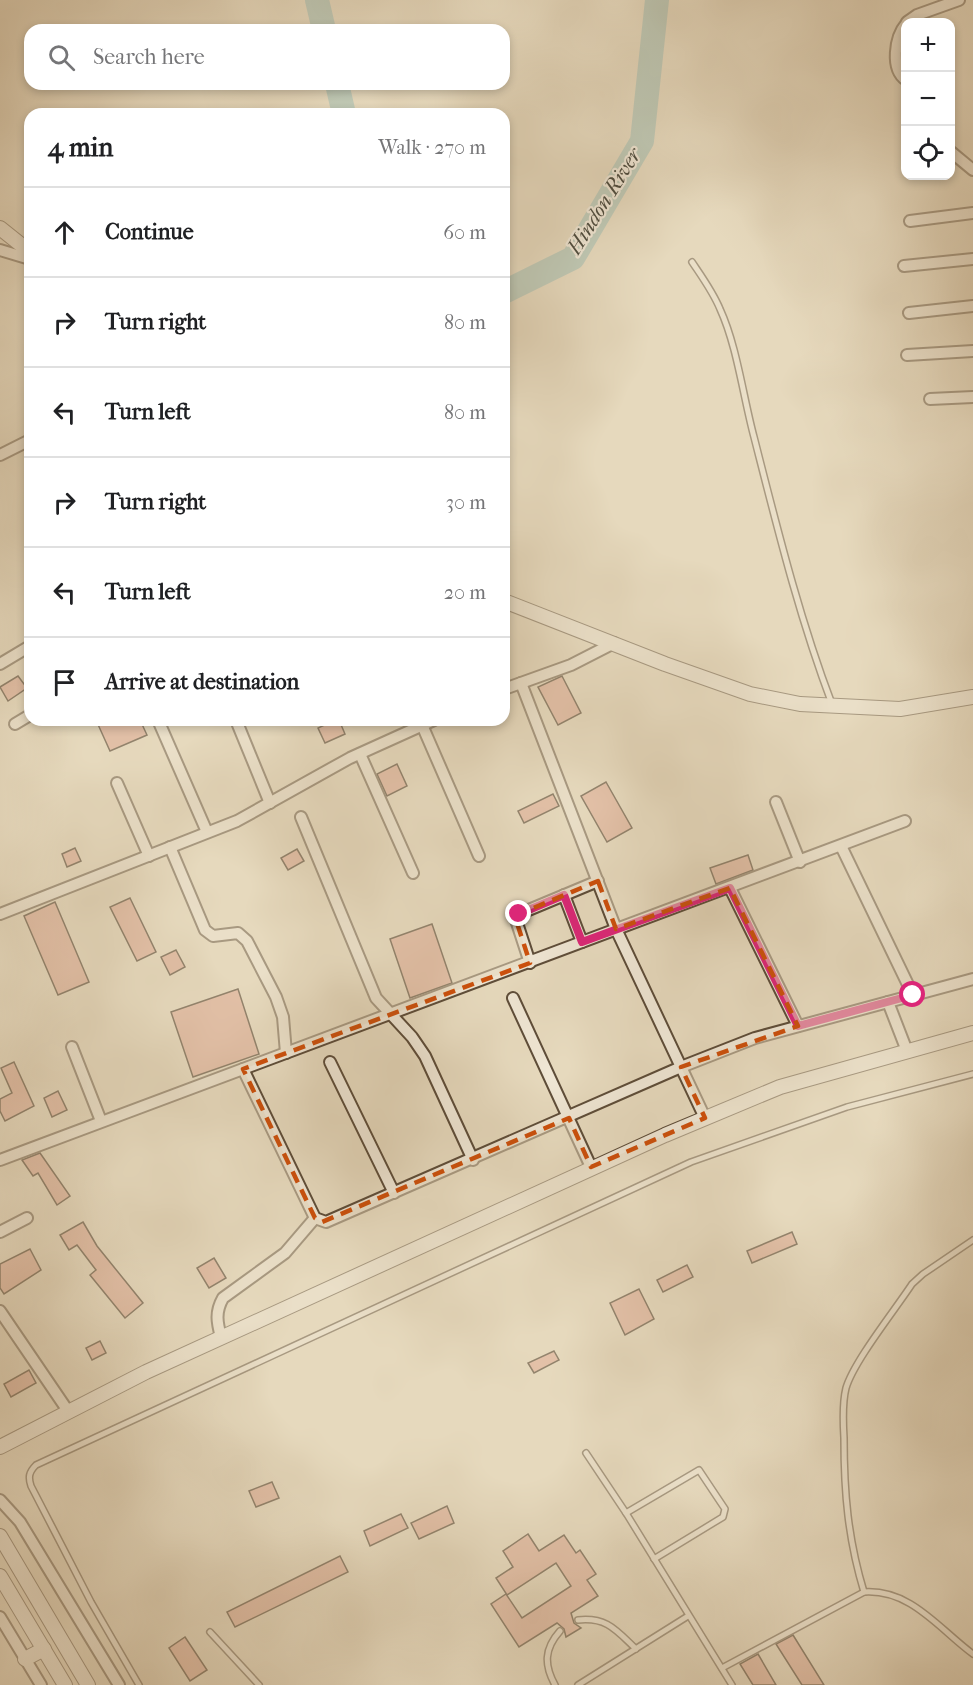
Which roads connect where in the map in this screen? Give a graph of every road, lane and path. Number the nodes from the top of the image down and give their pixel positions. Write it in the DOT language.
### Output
graph roads {
  1 [pos="959,0"];
  2 [pos="913,18"];
  3 [pos="901,33"];
  4 [pos="901,75"];
  5 [pos="955,154"];
  6 [pos="973,170"];
  7 [pos="973,213"];
  8 [pos="910,221"];
  9 [pos="0,228"];
  10 [pos="24,247"];
  11 [pos="0,250"];
  12 [pos="24,257"];
  13 [pos="973,259"];
  14 [pos="692,262"];
  15 [pos="904,266"];
  16 [pos="973,306"];
  17 [pos="909,313"];
  18 [pos="973,351"];
  19 [pos="907,355"];
  20 [pos="973,397"];
  21 [pos="930,399"];
  22 [pos="24,443"];
  23 [pos="0,455"];
  24 [pos="510,603"];
  25 [pos="614,643"];
  26 [pos="24,650"];
  27 [pos="0,664"];
  28 [pos="521,683"];
  29 [pos="510,687"];
  30 [pos="973,697"];
  31 [pos="833,707"];
  32 [pos="24,719"];
  33 [pos="15,724"];
  34 [pos="161,726"];
  35 [pos="238,726"];
  36 [pos="420,726"];
  37 [pos="422,726"];
  38 [pos="360,754"];
  39 [pos="117,783"];
  40 [pos="776,802"];
  41 [pos="270,803"];
  42 [pos="301,817"];
  43 [pos="905,821"];
  44 [pos="207,832"];
  45 [pos="842,846"];
  46 [pos="170,847"];
  47 [pos="150,856"];
  48 [pos="479,856"];
  49 [pos="800,862"];
  50 [pos="413,873"];
  51 [pos="598,881"];
  52 [pos="730,888"];
  53 [pos="564,895"];
  54 [pos="0,914"];
  55 [pos="616,929"];
  56 [pos="582,942"];
  57 [pos="530,963"];
  58 [pos="973,979"];
  59 [pos="913,995"];
  60 [pos="513,998"];
  61 [pos="888,1002"];
  62 [pos="391,1014"];
  63 [pos="798,1026"];
  64 [pos="973,1033"];
  65 [pos="72,1047"];
  66 [pos="907,1051"];
  67 [pos="286,1053"];
  68 [pos="330,1062"];
  69 [pos="681,1067"];
  70 [pos="243,1069"];
  71 [pos="973,1074"];
  72 [pos="569,1118"];
  73 [pos="705,1118"];
  74 [pos="101,1121"];
  75 [pos="0,1160"];
  76 [pos="473,1160"];
  77 [pos="591,1167"];
  78 [pos="394,1193"];
  79 [pos="27,1218"];
  80 [pos="315,1218"];
  81 [pos="0,1232"];
  82 [pos="973,1240"];
  83 [pos="0,1311"];
  84 [pos="221,1337"];
  85 [pos="68,1411"];
  86 [pos="0,1447"];
  87 [pos="586,1453"];
  88 [pos="0,1500"];
  89 [pos="626,1513"];
  90 [pos="0,1536"];
  91 [pos="654,1559"];
  92 [pos="0,1576"];
  93 [pos="864,1592"];
  94 [pos="688,1616"];
  95 [pos="0,1617"];
  96 [pos="578,1620"];
  97 [pos="560,1631"];
  98 [pos="210,1632"];
  99 [pos="44,1649"];
  100 [pos="636,1649"];
  101 [pos="973,1654"];
  102 [pos="25,1659"];
  103 [pos="722,1668"];
  104 [pos="41,1685"];
  105 [pos="65,1685"];
  106 [pos="88,1685"];
  107 [pos="119,1685"];
  108 [pos="140,1685"];
  109 [pos="259,1685"];
  110 [pos="555,1685"];
  111 [pos="578,1685"];
  112 [pos="732,1685"];
  1 -- 2 [label="street"];
  3 -- 4 [label="street"];
  5 -- 6 [label="street"];
  7 -- 8 [label="street"];
  9 -- 10 [label="street"];
  11 -- 12 [label="street"];
  13 -- 15 [label="street"];
  14 -- 31 [label="lane"];
  16 -- 17 [label="street"];
  18 -- 19 [label="street"];
  20 -- 21 [label="street"];
  22 -- 23 [label="street"];
  24 -- 25 [label="street"];
  25 -- 28 [label="street"];
  25 -- 31 [label="street"];
  26 -- 27 [label="street"];
  28 -- 29 [label="street"];
  28 -- 51 [label="street"];
  30 -- 31 [label="street"];
  32 -- 33 [label="street"];
  34 -- 44 [label="street"];
  35 -- 41 [label="street"];
  36 -- 38 [label="street"];
  37 -- 48 [label="street"];
  38 -- 41 [label="street"];
  38 -- 50 [label="street"];
  39 -- 47 [label="street"];
  40 -- 49 [label="street"];
  41 -- 44 [label="street"];
  42 -- 62 [label="street"];
  43 -- 45 [label="street"];
  44 -- 46 [label="street"];
  45 -- 49 [label="street"];
  45 -- 59 [label="street"];
  46 -- 47 [label="street"];
  46 -- 67 [label="street"];
  47 -- 54 [label="street"];
  49 -- 52 [label="street"];
  51 -- 53 [label="street"];
  51 -- 55 [label="street"];
  52 -- 55 [label="street"];
  52 -- 63 [label="street"];
  53 -- 56 [label="street"];
  53 -- 57 [label="street"];
  55 -- 56 [label="street"];
  55 -- 69 [label="street"];
  56 -- 57 [label="street"];
  57 -- 62 [label="street"];
  58 -- 59 [label="street"];
  59 -- 61 [label="street"];
  60 -- 72 [label="street"];
  61 -- 63 [label="street"];
  61 -- 66 [label="street"];
  62 -- 67 [label="street"];
  62 -- 76 [label="street"];
  63 -- 69 [label="street"];
  64 -- 66 [label="street"];
  65 -- 74 [label="street"];
  66 -- 73 [label="street"];
  67 -- 70 [label="street"];
  68 -- 78 [label="street"];
  69 -- 72 [label="street"];
  69 -- 73 [label="street"];
  70 -- 74 [label="street"];
  70 -- 80 [label="street"];
  71 -- 108 [label="lane"];
  72 -- 76 [label="street"];
  72 -- 77 [label="street"];
  73 -- 77 [label="street"];
  74 -- 75 [label="street"];
  76 -- 78 [label="street"];
  77 -- 84 [label="street"];
  78 -- 80 [label="street"];
  79 -- 81 [label="street"];
  80 -- 84 [label="street"];
  82 -- 93 [label="lane"];
  83 -- 85 [label="street"];
  84 -- 85 [label="street"];
  85 -- 86 [label="street"];
  87 -- 89 [label="lane"];
  88 -- 107 [label="street"];
  89 -- 91 [label="lane"];
  89 -- 91 [label="lane"];
  90 -- 106 [label="street"];
  91 -- 94 [label="lane"];
  92 -- 99 [label="street"];
  93 -- 101 [label="lane"];
  93 -- 103 [label="lane"];
  94 -- 100 [label="lane"];
  94 -- 103 [label="lane"];
  95 -- 102 [label="street"];
  96 -- 100 [label="lane"];
  97 -- 110 [label="lane"];
  98 -- 109 [label="lane"];
  99 -- 102 [label="street"];
  99 -- 105 [label="street"];
  100 -- 111 [label="lane"];
  102 -- 104 [label="street"];
  103 -- 112 [label="lane"];
}
